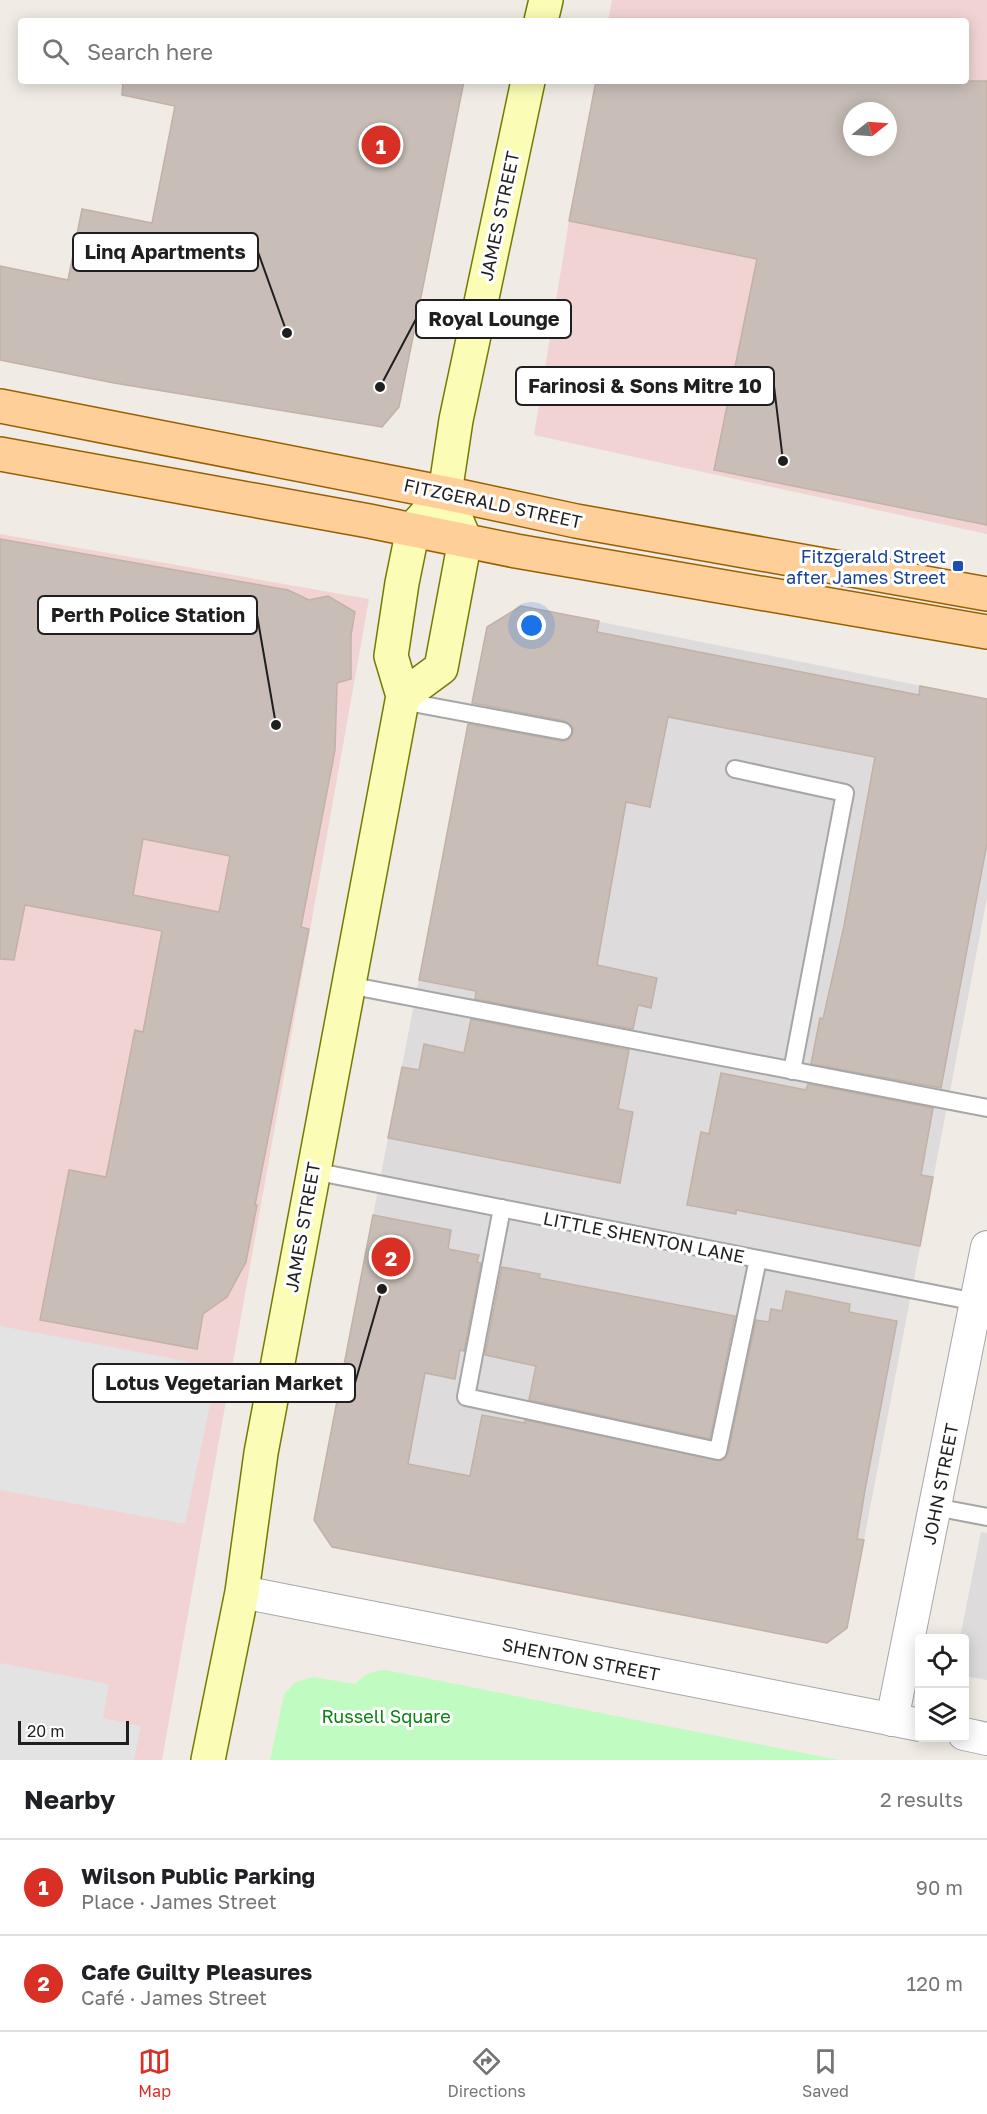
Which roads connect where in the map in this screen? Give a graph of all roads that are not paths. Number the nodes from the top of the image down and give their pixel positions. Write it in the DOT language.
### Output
graph roads {
  1 [pos="546,0"];
  2 [pos="542,18"];
  3 [pos="527,84"];
  4 [pos="0,406"];
  5 [pos="0,454"];
  6 [pos="445,493"];
  7 [pos="413,529"];
  8 [pos="465,540"];
  9 [pos="987,594"];
  10 [pos="987,632"];
  11 [pos="403,699"];
  12 [pos="563,731"];
  13 [pos="735,769"];
  14 [pos="348,985"];
  15 [pos="792,1071"];
  16 [pos="987,1108"];
  17 [pos="313,1172"];
  18 [pos="502,1209"];
  19 [pos="987,1247"];
  20 [pos="758,1259"];
  21 [pos="976,1302"];
  22 [pos="935,1507"];
  23 [pos="987,1517"];
  24 [pos="242,1592"];
  25 [pos="906,1723"];
  26 [pos="969,1735"];
  27 [pos="987,1738"];
  28 [pos="208,1760"];
  1 -- 2 [label="street"];
  3 -- 6 [label="street, JAMES STREET"];
  4 -- 6 [label="main road, FITZGERALD STREET"];
  5 -- 7 [label="main road"];
  6 -- 7 [label="street"];
  6 -- 8 [label="street"];
  6 -- 9 [label="main road, FITZGERALD STREET"];
  7 -- 8 [label="main road"];
  7 -- 11 [label="street, JAMES STREET"];
  8 -- 10 [label="main road"];
  8 -- 11 [label="street"];
  11 -- 12 [label="lane"];
  11 -- 14 [label="street, JAMES STREET"];
  13 -- 15 [label="lane"];
  14 -- 15 [label="lane"];
  14 -- 17 [label="street, JAMES STREET"];
  15 -- 16 [label="lane"];
  17 -- 18 [label="lane, LITTLE SHENTON LANE"];
  17 -- 24 [label="street, JAMES STREET"];
  18 -- 20 [label="lane, LITTLE SHENTON LANE"];
  18 -- 20 [label="lane"];
  19 -- 21 [label="street, JOHN STREET"];
  20 -- 21 [label="lane, LITTLE SHENTON LANE"];
  21 -- 22 [label="street, JOHN STREET"];
  22 -- 23 [label="lane"];
  22 -- 25 [label="street, JOHN STREET"];
  24 -- 25 [label="street, SHENTON STREET"];
  24 -- 28 [label="street, JAMES STREET"];
  26 -- 27 [label="street"];
}
